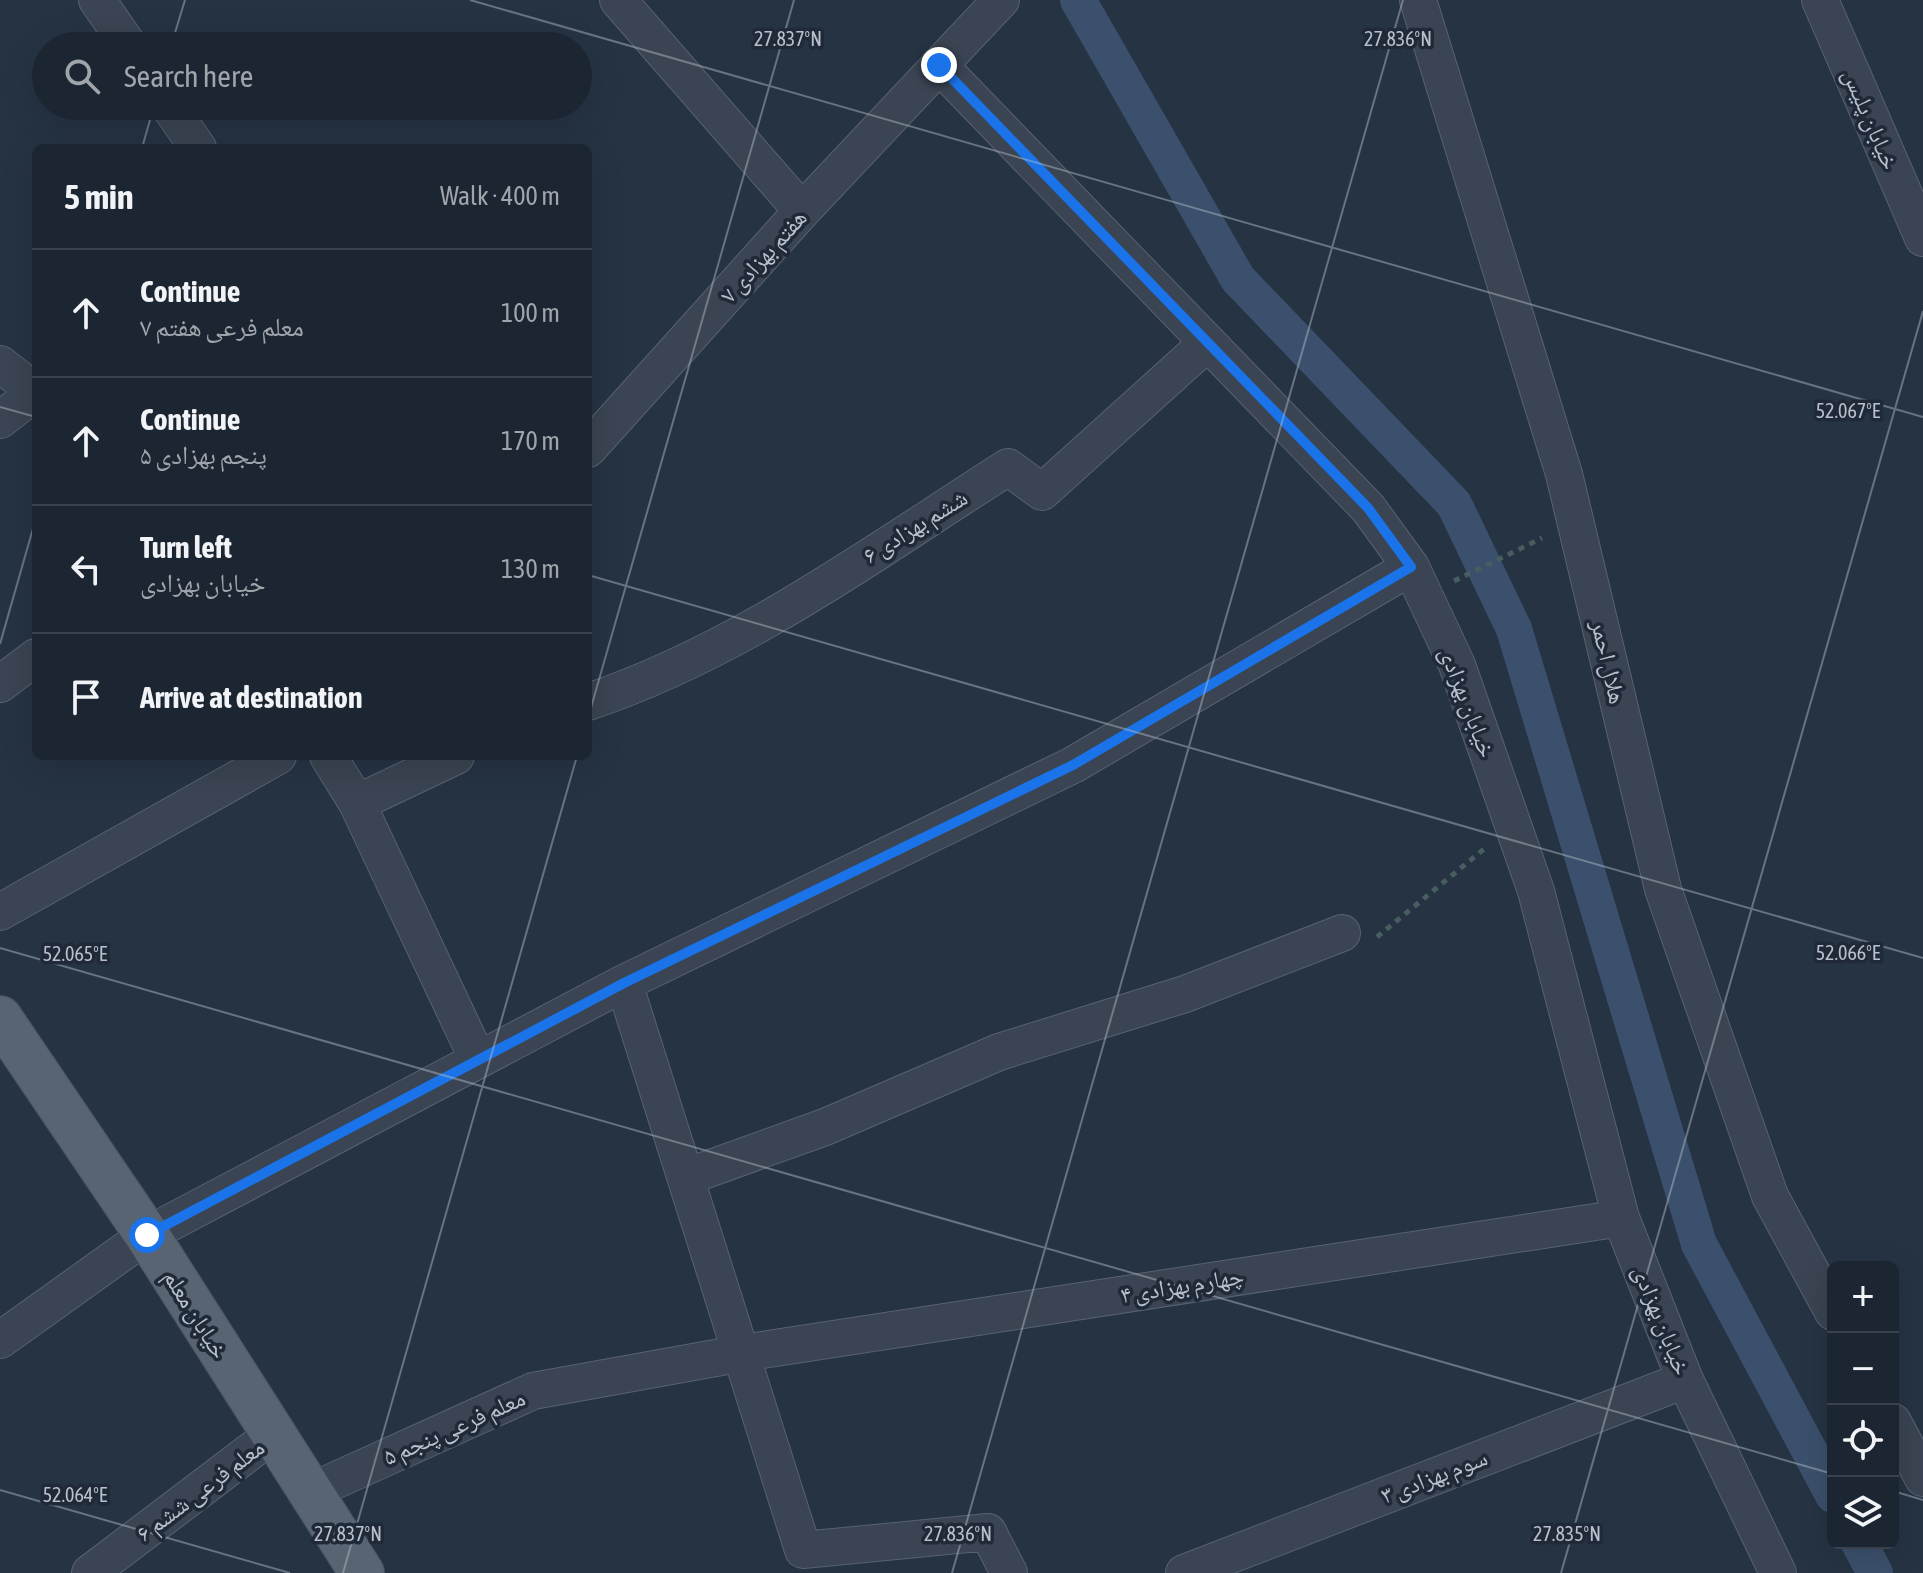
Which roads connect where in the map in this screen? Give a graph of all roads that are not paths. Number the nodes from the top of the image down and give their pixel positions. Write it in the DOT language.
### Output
graph roads {
  1 [pos="97,0"];
  2 [pos="1001,0"];
  3 [pos="1418,0"];
  4 [pos="1820,0"];
  5 [pos="630,4"];
  6 [pos="119,32"];
  7 [pos="939,65"];
  8 [pos="179,120"];
  9 [pos="195,144"];
  10 [pos="802,211"];
  11 [pos="1923,238"];
  12 [pos="1206,344"];
  13 [pos="0,364"];
  14 [pos="32,389"];
  15 [pos="32,395"];
  16 [pos="0,420"];
  17 [pos="592,445"];
  18 [pos="1418,581"];
  19 [pos="32,660"];
  20 [pos="0,684"];
  21 [pos="592,701"];
  22 [pos="271,760"];
  23 [pos="330,760"];
  24 [pos="448,760"];
  25 [pos="357,803"];
  26 [pos="0,912"];
  27 [pos="1342,933"];
  28 [pos="624,983"];
  29 [pos="0,1018"];
  30 [pos="478,1060"];
  31 [pos="686,1177"];
  32 [pos="1621,1218"];
  33 [pos="147,1235"];
  34 [pos="1827,1301"];
  35 [pos="0,1340"];
  36 [pos="743,1353"];
  37 [pos="1685,1380"];
  38 [pos="1899,1433"];
  39 [pos="272,1435"];
  40 [pos="1923,1478"];
  41 [pos="312,1491"];
  42 [pos="90,1573"];
  43 [pos="362,1573"];
  44 [pos="1009,1573"];
  45 [pos="1184,1573"];
  46 [pos="1778,1573"];
  1 -- 6 [label="street"];
  2 -- 7 [label="street"];
  3 -- 34 [label="street, هلال احمر"];
  4 -- 11 [label="street, خیابان پلیس"];
  5 -- 10 [label="street"];
  7 -- 10 [label="street, هفتم بهزادی ۷"];
  7 -- 12 [label="street, خیابان بهزادی"];
  8 -- 9 [label="street"];
  10 -- 17 [label="street, هفتم بهزادی ۷"];
  12 -- 18 [label="street, خیابان بهزادی"];
  12 -- 21 [label="street, ششم بهزادی ۶"];
  13 -- 14 [label="street"];
  15 -- 16 [label="street"];
  18 -- 28 [label="street"];
  18 -- 32 [label="street, خیابان بهزادی"];
  19 -- 20 [label="street"];
  22 -- 26 [label="street"];
  23 -- 25 [label="street"];
  24 -- 25 [label="street"];
  25 -- 30 [label="street"];
  27 -- 31 [label="street"];
  28 -- 30 [label="street"];
  28 -- 31 [label="street"];
  29 -- 33 [label="main road, خیابان معلم"];
  30 -- 33 [label="street"];
  31 -- 36 [label="street"];
  32 -- 36 [label="street, چهارم بهزادی ۴"];
  32 -- 37 [label="street, خیابان بهزادی"];
  33 -- 35 [label="street"];
  33 -- 39 [label="main road, خیابان معلم"];
  36 -- 41 [label="street, معلم فرعی پنجم ۵"];
  36 -- 44 [label="street"];
  37 -- 45 [label="street, سوم بهزادی ۳"];
  37 -- 46 [label="street, خیابان بهزادی"];
  38 -- 40 [label="street"];
  39 -- 41 [label="main road, خیابان معلم"];
  39 -- 42 [label="street, معلم فرعی ششم ۶"];
  41 -- 43 [label="main road, خیابان معلم"];
}
